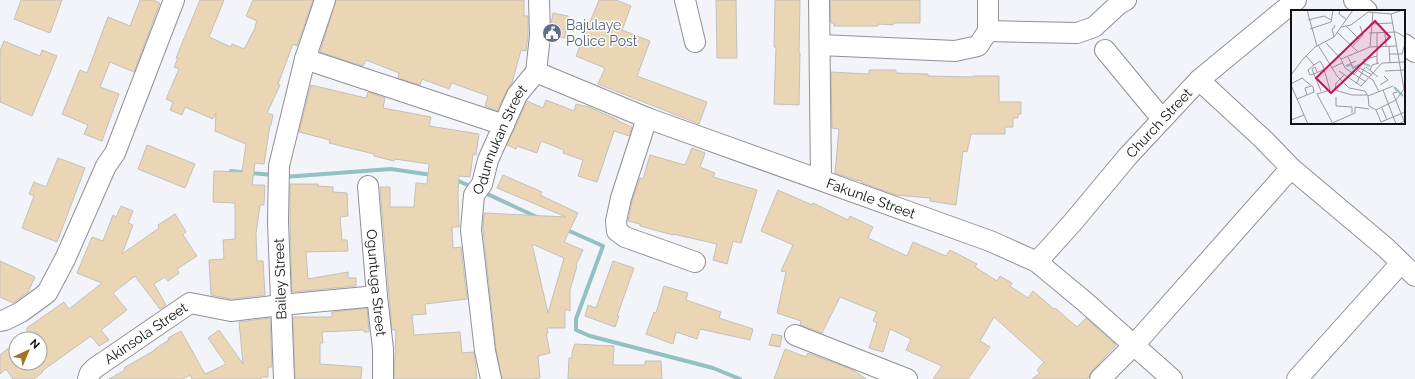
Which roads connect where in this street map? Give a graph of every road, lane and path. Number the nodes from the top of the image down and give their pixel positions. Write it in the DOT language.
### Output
graph roads {
  1 [pos="174,0"];
  2 [pos="325,0"];
  3 [pos="539,0"];
  4 [pos="685,0"];
  5 [pos="819,0"];
  6 [pos="988,0"];
  7 [pos="1126,0"];
  8 [pos="1296,0"];
  9 [pos="1354,0"];
  10 [pos="1366,10"];
  11 [pos="988,31"];
  12 [pos="695,42"];
  13 [pos="820,45"];
  14 [pos="1405,45"];
  15 [pos="1105,50"];
  16 [pos="1415,52"];
  17 [pos="305,59"];
  18 [pos="536,72"];
  19 [pos="1199,80"];
  20 [pos="647,118"];
  21 [pos="1162,119"];
  22 [pos="504,124"];
  23 [pos="1291,168"];
  24 [pos="821,180"];
  25 [pos="368,186"];
  26 [pos="694,262"];
  27 [pos="1037,262"];
  28 [pos="1408,270"];
  29 [pos="377,296"];
  30 [pos="281,305"];
  31 [pos="0,320"];
  32 [pos="795,335"];
  33 [pos="1134,345"];
  34 [pos="88,379"];
  35 [pos="284,379"];
  36 [pos="383,379"];
  37 [pos="491,379"];
  38 [pos="907,379"];
  39 [pos="1100,379"];
  40 [pos="1172,379"];
  41 [pos="1297,379"];
  1 -- 31 [label="street"];
  2 -- 17 [label="street, Bailey Street"];
  3 -- 18 [label="street, Odunnukan Street"];
  4 -- 12 [label="street"];
  5 -- 13 [label="street"];
  6 -- 11 [label="street"];
  7 -- 11 [label="street"];
  8 -- 19 [label="street, Church Street"];
  9 -- 10 [label="street"];
  11 -- 13 [label="street"];
  13 -- 24 [label="street"];
  14 -- 16 [label="street"];
  15 -- 21 [label="street"];
  17 -- 22 [label="street"];
  17 -- 30 [label="street, Bailey Street"];
  18 -- 20 [label="street, Fakunle Street"];
  18 -- 22 [label="street, Odunnukan Street"];
  19 -- 21 [label="street, Church Street"];
  19 -- 23 [label="street"];
  20 -- 24 [label="street, Fakunle Street"];
  20 -- 26 [label="street"];
  21 -- 27 [label="street, Church Street"];
  22 -- 37 [label="street, Odunnukan Street"];
  23 -- 28 [label="street"];
  23 -- 33 [label="street"];
  24 -- 27 [label="street, Fakunle Street"];
  25 -- 29 [label="street, Oguntuga Street"];
  27 -- 33 [label="street, Fakunle Street"];
  28 -- 41 [label="street"];
  29 -- 30 [label="street, Akinsola Street"];
  29 -- 36 [label="street, Oguntuga Street"];
  30 -- 34 [label="street, Akinsola Street"];
  30 -- 35 [label="street, Bailey Street"];
  32 -- 38 [label="street"];
  33 -- 39 [label="street"];
  33 -- 40 [label="street, Fakunle Street"];
}
